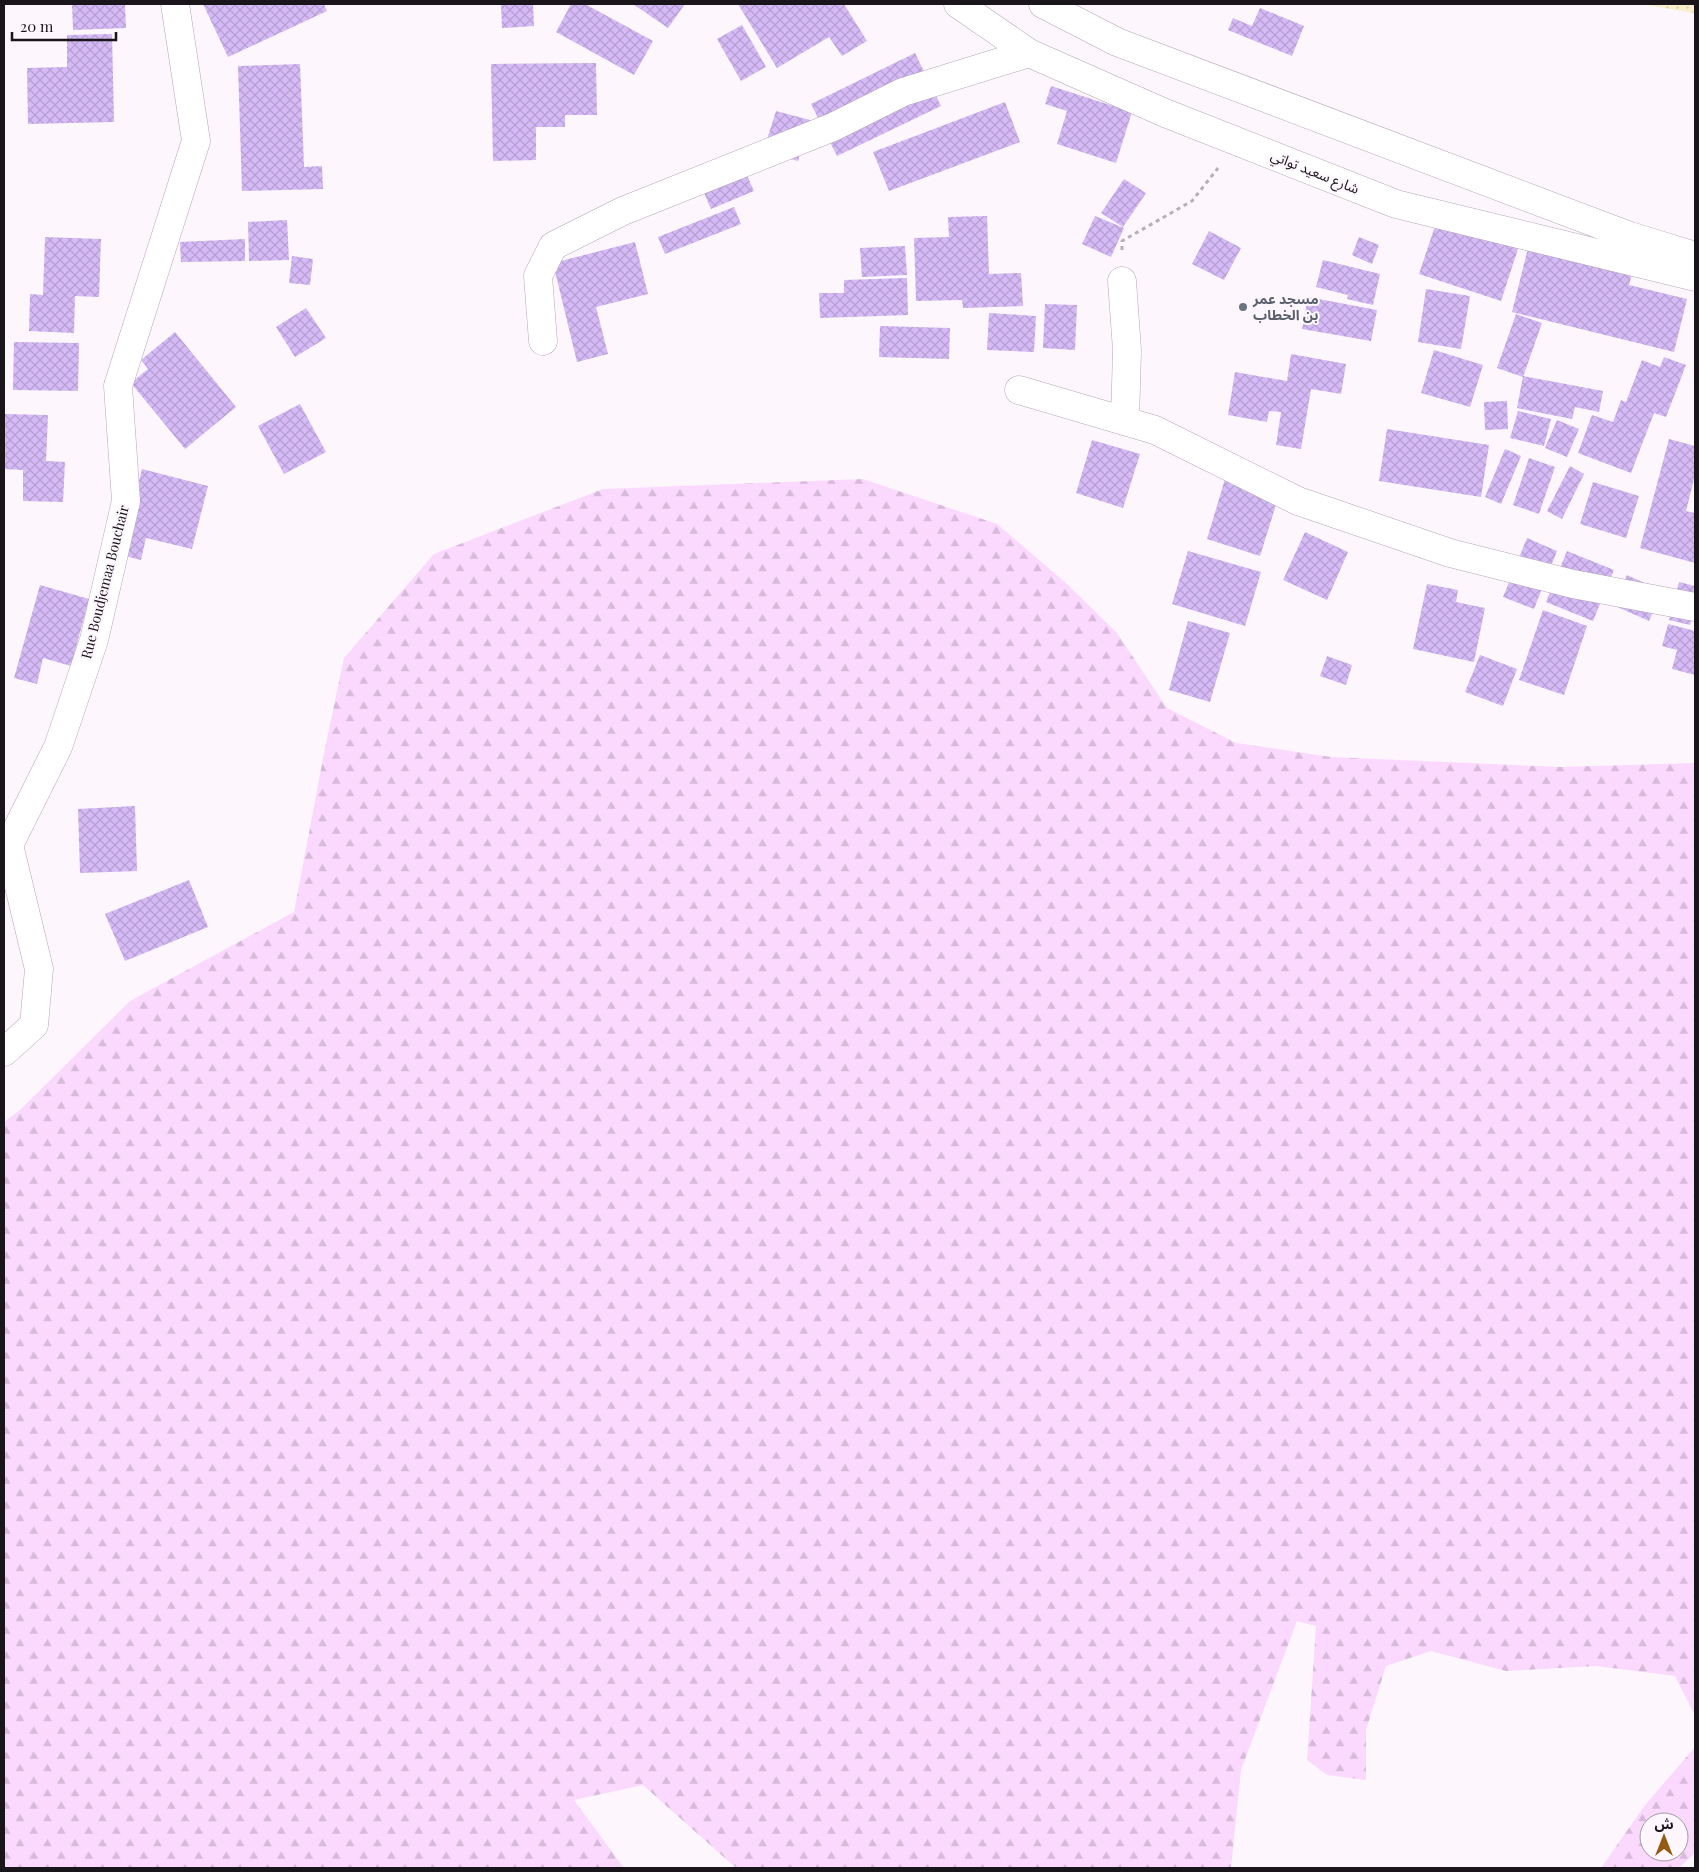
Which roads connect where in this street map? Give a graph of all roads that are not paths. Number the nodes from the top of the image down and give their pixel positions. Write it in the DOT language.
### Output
graph roads {
  1 [pos="175,4"];
  2 [pos="958,4"];
  3 [pos="1043,4"];
  4 [pos="1029,53"];
  5 [pos="1695,256"];
  6 [pos="1695,277"];
  7 [pos="1122,281"];
  8 [pos="544,341"];
  9 [pos="1019,390"];
  10 [pos="1125,421"];
  11 [pos="1695,607"];
  12 [pos="4,1052"];
  1 -- 12 [label="street, Rue Boudjemaa Bouchair"];
  2 -- 4 [label="street, شارع سعيد تواتي"];
  3 -- 5 [label="street"];
  4 -- 6 [label="street, شارع سعيد تواتي"];
  4 -- 8 [label="street"];
  7 -- 10 [label="street"];
  9 -- 10 [label="street"];
  10 -- 11 [label="street"];
}
